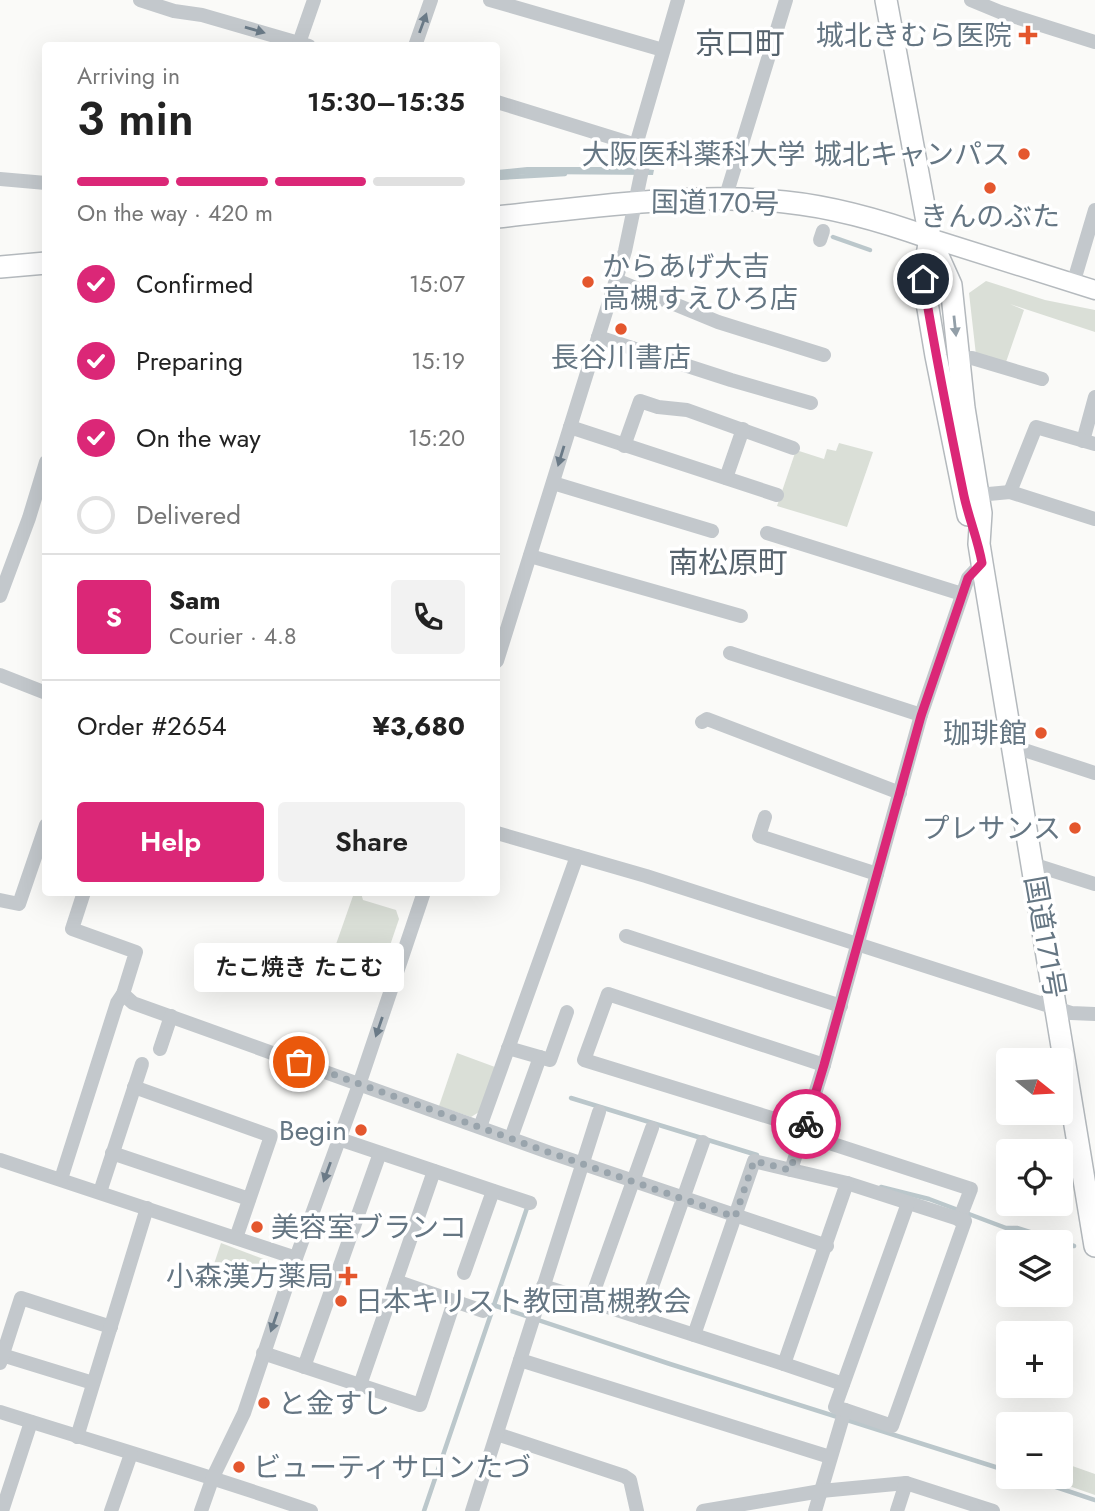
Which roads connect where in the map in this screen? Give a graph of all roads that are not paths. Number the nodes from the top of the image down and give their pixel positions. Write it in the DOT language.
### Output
graph roads {
  1 [pos="140,0"];
  2 [pos="314,0"];
  3 [pos="431,0"];
  4 [pos="490,0"];
  5 [pos="678,0"];
  6 [pos="786,0"];
  7 [pos="886,0"];
  8 [pos="971,0"];
  9 [pos="176,6"];
  10 [pos="1002,6"];
  11 [pos="297,42"];
  12 [pos="304,42"];
  13 [pos="416,42"];
  14 [pos="1095,42"];
  15 [pos="663,50"];
  16 [pos="500,103"];
  17 [pos="636,145"];
  18 [pos="0,178"];
  19 [pos="42,183"];
  20 [pos="725,199"];
  21 [pos="635,202"];
  22 [pos="1095,210"];
  23 [pos="500,217"];
  24 [pos="930,238"];
  25 [pos="42,263"];
  26 [pos="0,267"];
  27 [pos="616,280"];
  28 [pos="1073,284"];
  29 [pos="1095,290"];
  30 [pos="598,337"];
  31 [pos="824,355"];
  32 [pos="959,360"];
  33 [pos="1042,379"];
  34 [pos="1095,397"];
  35 [pos="811,403"];
  36 [pos="570,427"];
  37 [pos="743,429"];
  38 [pos="1089,442"];
  39 [pos="624,446"];
  40 [pos="793,448"];
  41 [pos="42,475"];
  42 [pos="726,478"];
  43 [pos="553,483"];
  44 [pos="1010,492"];
  45 [pos="777,495"];
  46 [pos="978,495"];
  47 [pos="1095,519"];
  48 [pos="712,531"];
  49 [pos="767,533"];
  50 [pos="981,554"];
  51 [pos="530,556"];
  52 [pos="962,594"];
  53 [pos="0,596"];
  54 [pos="741,616"];
  55 [pos="500,651"];
  56 [pos="730,653"];
  57 [pos="0,675"];
  58 [pos="42,691"];
  59 [pos="921,716"];
  60 [pos="702,722"];
  61 [pos="1012,746"];
  62 [pos="1095,773"];
  63 [pos="900,793"];
  64 [pos="765,817"];
  65 [pos="500,834"];
  66 [pos="42,837"];
  67 [pos="576,856"];
  68 [pos="1032,864"];
  69 [pos="877,874"];
  70 [pos="1095,884"];
  71 [pos="83,896"];
  72 [pos="423,896"];
  73 [pos="0,900"];
  74 [pos="626,936"];
  75 [pos="858,946"];
  76 [pos="123,994"];
  77 [pos="841,1006"];
  78 [pos="1057,1007"];
  79 [pos="566,1012"];
  80 [pos="1095,1014"];
  81 [pos="171,1016"];
  82 [pos="508,1048"];
  83 [pos="160,1049"];
  84 [pos="540,1057"];
  85 [pos="142,1064"];
  86 [pos="824,1065"];
  87 [pos="359,1085"];
  88 [pos="134,1087"];
  89 [pos="599,1112"];
  90 [pos="480,1127"];
  91 [pos="652,1128"];
  92 [pos="803,1131"];
  93 [pos="339,1139"];
  94 [pos="511,1139"];
  95 [pos="703,1142"];
  96 [pos="113,1153"];
  97 [pos="380,1153"];
  98 [pos="0,1160"];
  99 [pos="581,1163"];
  100 [pos="790,1170"];
  101 [pos="434,1171"];
  102 [pos="61,1179"];
  103 [pos="632,1181"];
  104 [pos="848,1184"];
  105 [pos="493,1191"];
  106 [pos="100,1192"];
  107 [pos="683,1198"];
  108 [pos="249,1199"];
  109 [pos="530,1203"];
  110 [pos="908,1203"];
  111 [pos="147,1208"];
  112 [pos="735,1217"];
  113 [pos="959,1220"];
  114 [pos="236,1238"];
  115 [pos="827,1246"];
  116 [pos="1095,1246"];
  117 [pos="296,1258"];
  118 [pos="464,1273"];
  119 [pos="396,1282"];
  120 [pos="543,1286"];
  121 [pos="454,1302"];
  122 [pos="590,1302"];
  123 [pos="483,1311"];
  124 [pos="641,1318"];
  125 [pos="111,1327"];
  126 [pos="694,1335"];
  127 [pos="4,1336"];
  128 [pos="263,1353"];
  129 [pos="1,1359"];
  130 [pos="520,1360"];
  131 [pos="784,1364"];
  132 [pos="304,1367"];
  133 [pos="93,1383"];
  134 [pos="843,1384"];
  135 [pos="360,1385"];
  136 [pos="845,1410"];
  137 [pos="0,1412"];
  138 [pos="31,1422"];
  139 [pos="497,1434"];
  140 [pos="77,1437"];
  141 [pos="131,1454"];
  142 [pos="830,1457"];
  143 [pos="214,1477"];
  144 [pos="906,1483"];
  145 [pos="821,1491"];
  146 [pos="729,1509"];
  147 [pos="2,1511"];
  148 [pos="111,1511"];
  149 [pos="201,1511"];
  150 [pos="311,1511"];
  151 [pos="472,1511"];
  152 [pos="637,1511"];
  153 [pos="703,1511"];
  154 [pos="815,1511"];
  155 [pos="897,1511"];
  156 [pos="993,1511"];
  1 -- 9 [label="street"];
  2 -- 12 [label="street"];
  13 -- 3 [label="street, one-way"];
  4 -- 15 [label="street"];
  5 -- 15 [label="street"];
  6 -- 20 [label="street"];
  7 -- 24 [label="highway, 国道171号"];
  8 -- 10 [label="street"];
  9 -- 11 [label="street, one-way"];
  10 -- 14 [label="street"];
  15 -- 17 [label="street"];
  16 -- 17 [label="street"];
  17 -- 21 [label="street"];
  18 -- 19 [label="street"];
  20 -- 21 [label="highway, 国道170号"];
  20 -- 24 [label="highway, 国道170号"];
  21 -- 23 [label="highway, 国道170号"];
  21 -- 27 [label="street"];
  22 -- 28 [label="street"];
  24 -- 28 [label="main road"];
  24 -- 32 [label="highway, 国道171号, one-way"];
  24 -- 50 [label="highway, 国道171号"];
  25 -- 26 [label="highway"];
  27 -- 30 [label="street"];
  27 -- 31 [label="street"];
  28 -- 29 [label="main road"];
  30 -- 35 [label="street"];
  30 -- 36 [label="street"];
  32 -- 33 [label="street"];
  32 -- 46 [label="highway, 国道171号"];
  34 -- 38 [label="street"];
  36 -- 39 [label="street"];
  36 -- 43 [label="street, one-way"];
  37 -- 39 [label="street"];
  37 -- 40 [label="street"];
  37 -- 42 [label="street"];
  38 -- 44 [label="street"];
  39 -- 42 [label="street"];
  41 -- 53 [label="street"];
  42 -- 45 [label="street"];
  43 -- 48 [label="street"];
  43 -- 51 [label="street"];
  44 -- 46 [label="street"];
  44 -- 47 [label="street"];
  46 -- 50 [label="highway, 国道171号"];
  49 -- 52 [label="street"];
  50 -- 52 [label="street"];
  50 -- 61 [label="highway, 国道171号"];
  51 -- 54 [label="street"];
  51 -- 55 [label="street"];
  52 -- 59 [label="street"];
  56 -- 59 [label="street"];
  57 -- 58 [label="street"];
  59 -- 63 [label="street"];
  60 -- 63 [label="street"];
  61 -- 62 [label="street"];
  61 -- 68 [label="highway, 国道171号"];
  63 -- 69 [label="street"];
  64 -- 69 [label="street"];
  65 -- 67 [label="street"];
  66 -- 73 [label="street"];
  67 -- 75 [label="street"];
  67 -- 82 [label="street"];
  68 -- 70 [label="street"];
  68 -- 78 [label="highway, 国道171号"];
  69 -- 75 [label="street"];
  71 -- 76 [label="street"];
  72 -- 87 [label="street, one-way"];
  74 -- 77 [label="street"];
  75 -- 77 [label="street"];
  75 -- 78 [label="street"];
  76 -- 81 [label="street"];
  76 -- 102 [label="street"];
  77 -- 86 [label="street"];
  78 -- 80 [label="street"];
  78 -- 116 [label="highway, 国道171号"];
  79 -- 84 [label="street"];
  81 -- 83 [label="street"];
  81 -- 87 [label="street"];
  82 -- 84 [label="street"];
  82 -- 90 [label="street"];
  84 -- 94 [label="street"];
  85 -- 88 [label="street"];
  86 -- 92 [label="street"];
  86 -- 92 [label="street"];
  87 -- 90 [label="street"];
  87 -- 93 [label="street"];
  88 -- 96 [label="street"];
  88 -- 108 [label="street"];
  89 -- 99 [label="street"];
  90 -- 94 [label="street"];
  91 -- 103 [label="street"];
  92 -- 100 [label="street"];
  92 -- 113 [label="street"];
  93 -- 97 [label="street"];
  93 -- 117 [label="street, one-way"];
  94 -- 99 [label="street"];
  95 -- 107 [label="street"];
  96 -- 106 [label="street"];
  96 -- 108 [label="street"];
  97 -- 101 [label="street"];
  97 -- 132 [label="street"];
  98 -- 102 [label="street"];
  99 -- 103 [label="street"];
  99 -- 120 [label="street"];
  100 -- 104 [label="street"];
  100 -- 112 [label="street"];
  101 -- 105 [label="street"];
  101 -- 119 [label="street"];
  102 -- 106 [label="street"];
  103 -- 107 [label="street"];
  103 -- 122 [label="street"];
  104 -- 110 [label="street"];
  104 -- 115 [label="street"];
  105 -- 109 [label="street"];
  105 -- 118 [label="street"];
  106 -- 111 [label="street"];
  107 -- 112 [label="street"];
  107 -- 124 [label="street"];
  108 -- 114 [label="street"];
  110 -- 113 [label="street"];
  110 -- 134 [label="street"];
  111 -- 114 [label="street"];
  111 -- 125 [label="street"];
  112 -- 115 [label="street"];
  112 -- 126 [label="street"];
  113 -- 136 [label="street"];
  114 -- 117 [label="street"];
  115 -- 131 [label="street"];
  117 -- 128 [label="street, one-way"];
  119 -- 121 [label="street"];
  119 -- 135 [label="street"];
  120 -- 122 [label="street"];
  120 -- 130 [label="street"];
  121 -- 123 [label="street"];
  121 -- 135 [label="street"];
  122 -- 124 [label="street"];
  124 -- 126 [label="street"];
  125 -- 127 [label="street"];
  125 -- 133 [label="street"];
  126 -- 131 [label="street"];
  127 -- 129 [label="street"];
  128 -- 132 [label="street"];
  128 -- 143 [label="street"];
  129 -- 133 [label="street"];
  130 -- 139 [label="street"];
  130 -- 142 [label="street"];
  131 -- 134 [label="street"];
  132 -- 135 [label="street"];
  133 -- 140 [label="street"];
  134 -- 136 [label="street"];
  136 -- 142 [label="street"];
  137 -- 138 [label="street"];
  138 -- 140 [label="street"];
  138 -- 147 [label="street"];
  139 -- 151 [label="street"];
  139 -- 152 [label="street"];
  140 -- 141 [label="street"];
  141 -- 143 [label="street"];
  141 -- 148 [label="street"];
  142 -- 145 [label="street"];
  143 -- 149 [label="street"];
  143 -- 150 [label="street"];
  144 -- 145 [label="street"];
  144 -- 155 [label="street"];
  144 -- 156 [label="street"];
  145 -- 146 [label="street"];
  145 -- 154 [label="street"];
  146 -- 153 [label="street"];
}
